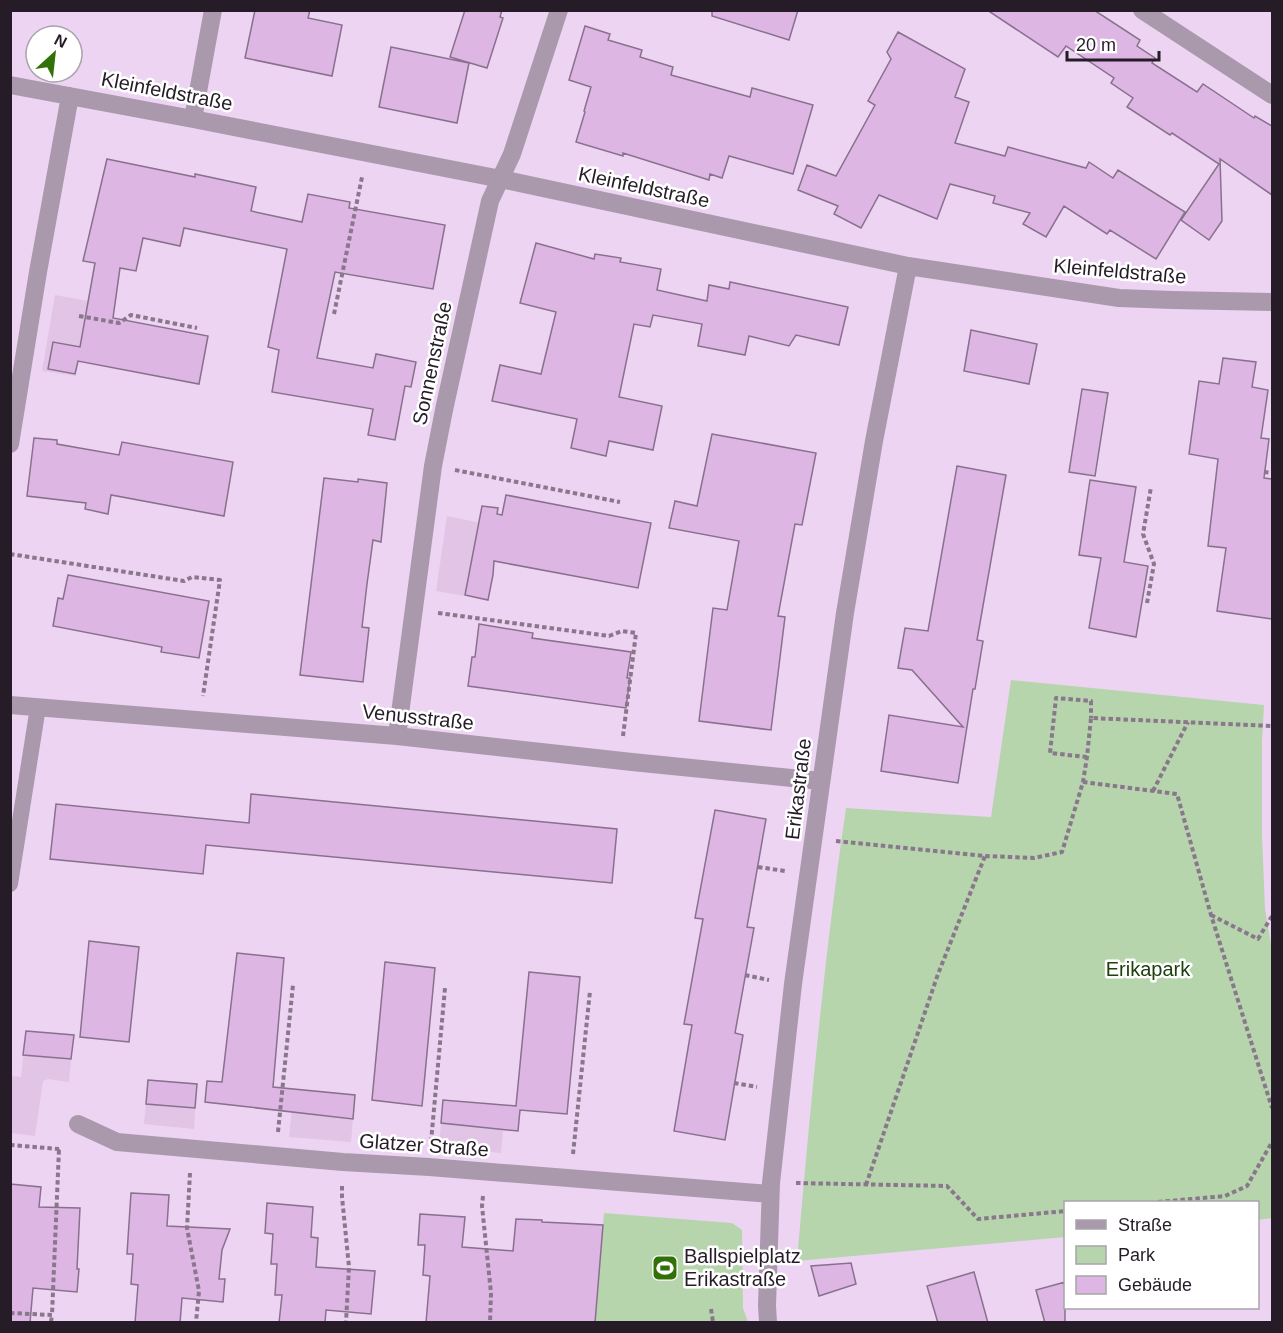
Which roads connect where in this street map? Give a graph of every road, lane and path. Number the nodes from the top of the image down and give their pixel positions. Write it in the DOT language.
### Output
graph roads {
  1 [pos="213,10"];
  2 [pos="559,10"];
  3 [pos="1142,10"];
  4 [pos="10,85"];
  5 [pos="1272,95"];
  6 [pos="70,96"];
  7 [pos="193,119"];
  8 [pos="367,152"];
  9 [pos="501,179"];
  10 [pos="908,266"];
  11 [pos="1272,302"];
  12 [pos="334,314"];
  13 [pos="79,316"];
  14 [pos="197,327"];
  15 [pos="10,444"];
  16 [pos="433,466"];
  17 [pos="1264,472"];
  18 [pos="1272,472"];
  19 [pos="1151,488"];
  20 [pos="620,502"];
  21 [pos="10,554"];
  22 [pos="1147,603"];
  23 [pos="414,609"];
  24 [pos="202,700"];
  25 [pos="10,705"];
  26 [pos="38,707"];
  27 [pos="1091,718"];
  28 [pos="1188,722"];
  29 [pos="1272,726"];
  30 [pos="397,736"];
  31 [pos="1087,757"];
  32 [pos="620,760"];
  33 [pos="821,781"];
  34 [pos="1083,782"];
  35 [pos="1153,790"];
  36 [pos="814,839"];
  37 [pos="985,856"];
  38 [pos="10,884"];
  39 [pos="1211,915"];
  40 [pos="1272,916"];
  41 [pos="293,985"];
  42 [pos="446,988"];
  43 [pos="590,991"];
  44 [pos="1272,1108"];
  45 [pos="78,1124"];
  46 [pos="1272,1142"];
  47 [pos="10,1145"];
  48 [pos="59,1149"];
  49 [pos="192,1149"];
  50 [pos="275,1156"];
  51 [pos="343,1162"];
  52 [pos="429,1167"];
  53 [pos="486,1171"];
  54 [pos="571,1179"];
  55 [pos="866,1185"];
  56 [pos="771,1188"];
  57 [pos="1177,1201"];
  58 [pos="1064,1211"];
  59 [pos="711,1309"];
  60 [pos="10,1313"];
  61 [pos="51,1315"];
  62 [pos="51,1323"];
  63 [pos="196,1323"];
  64 [pos="346,1323"];
  65 [pos="490,1323"];
  66 [pos="713,1323"];
  67 [pos="768,1323"];
  1 -- 7 [label="street"];
  2 -- 9 [label="street, Sonnenstraße"];
  3 -- 5 [label="street"];
  4 -- 6 [label="street, Kleinfeldstraße"];
  6 -- 7 [label="street, Kleinfeldstraße"];
  6 -- 15 [label="street"];
  7 -- 8 [label="street, Kleinfeldstraße"];
  8 -- 9 [label="street, Kleinfeldstraße"];
  8 -- 12 [label="path"];
  9 -- 10 [label="street, Kleinfeldstraße"];
  9 -- 16 [label="street, Sonnenstraße"];
  10 -- 11 [label="street, Kleinfeldstraße"];
  10 -- 33 [label="street, Erikastraße"];
  13 -- 14 [label="path"];
  16 -- 20 [label="path"];
  16 -- 23 [label="street, Sonnenstraße"];
  17 -- 18 [label="path"];
  19 -- 22 [label="path"];
  21 -- 24 [label="path"];
  23 -- 30 [label="street, Sonnenstraße"];
  23 -- 32 [label="path"];
  25 -- 26 [label="street, Venusstraße"];
  26 -- 30 [label="street, Venusstraße"];
  26 -- 38 [label="lane"];
  27 -- 28 [label="path"];
  27 -- 31 [label="path"];
  27 -- 31 [label="path"];
  28 -- 29 [label="path"];
  28 -- 35 [label="path"];
  30 -- 32 [label="street, Venusstraße"];
  31 -- 34 [label="path"];
  32 -- 33 [label="street, Venusstraße"];
  33 -- 36 [label="street, Erikastraße"];
  34 -- 35 [label="path"];
  34 -- 37 [label="path"];
  35 -- 39 [label="path"];
  36 -- 37 [label="path"];
  36 -- 56 [label="street, Erikastraße"];
  37 -- 55 [label="path"];
  39 -- 40 [label="path"];
  39 -- 44 [label="path"];
  41 -- 50 [label="path"];
  42 -- 52 [label="path"];
  43 -- 54 [label="path"];
  45 -- 48 [label="path"];
  45 -- 49 [label="street, Glatzer Straße"];
  46 -- 57 [label="path"];
  47 -- 48 [label="path"];
  48 -- 61 [label="path"];
  49 -- 50 [label="street, Glatzer Straße"];
  49 -- 63 [label="path"];
  50 -- 51 [label="street, Glatzer Straße"];
  51 -- 52 [label="street, Glatzer Straße"];
  51 -- 64 [label="path"];
  52 -- 53 [label="street, Glatzer Straße"];
  53 -- 54 [label="street, Glatzer Straße"];
  53 -- 65 [label="path"];
  54 -- 56 [label="street, Glatzer Straße"];
  55 -- 56 [label="path"];
  55 -- 58 [label="path"];
  56 -- 67 [label="street, Erikastraße"];
  59 -- 66 [label="path"];
  60 -- 61 [label="path"];
  61 -- 62 [label="path"];
}
